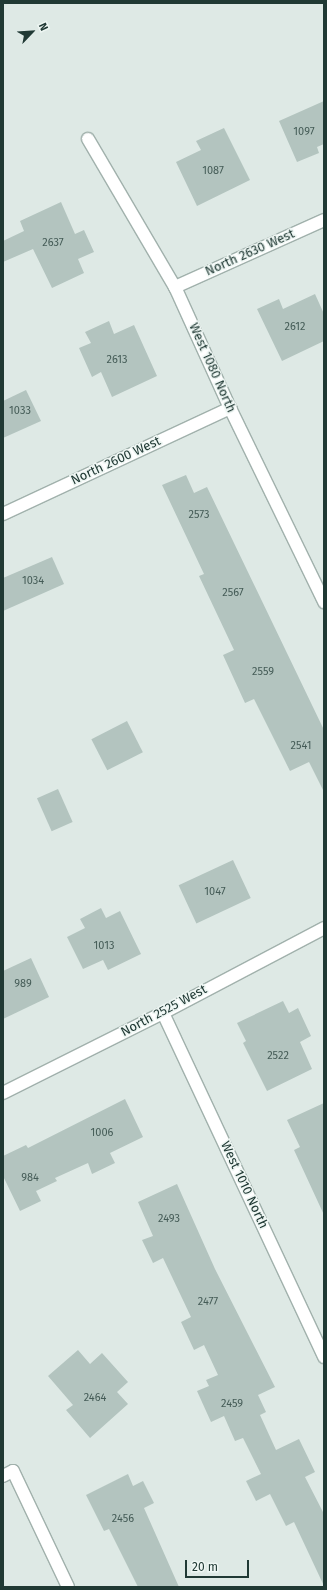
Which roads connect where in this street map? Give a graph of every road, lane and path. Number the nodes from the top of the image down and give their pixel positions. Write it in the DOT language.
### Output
graph roads {
  1 [pos="88,139"];
  2 [pos="324,220"];
  3 [pos="175,287"];
  4 [pos="230,408"];
  5 [pos="3,514"];
  6 [pos="320,581"];
  7 [pos="324,602"];
  8 [pos="324,928"];
  9 [pos="163,1013"];
  10 [pos="3,1092"];
  11 [pos="324,1357"];
  12 [pos="3,1476"];
  13 [pos="68,1587"];
  1 -- 3 [label="street, West 1080 North"];
  2 -- 3 [label="street, North 2630 West"];
  3 -- 4 [label="street, West 1080 North"];
  4 -- 5 [label="street, North 2600 West"];
  4 -- 6 [label="street, West 1080 North"];
  6 -- 7 [label="street, West 1080 North"];
  8 -- 9 [label="street, North 2525 West"];
  9 -- 10 [label="street, North 2525 West"];
  9 -- 11 [label="street, West 1010 North"];
  12 -- 13 [label="street"];
}
